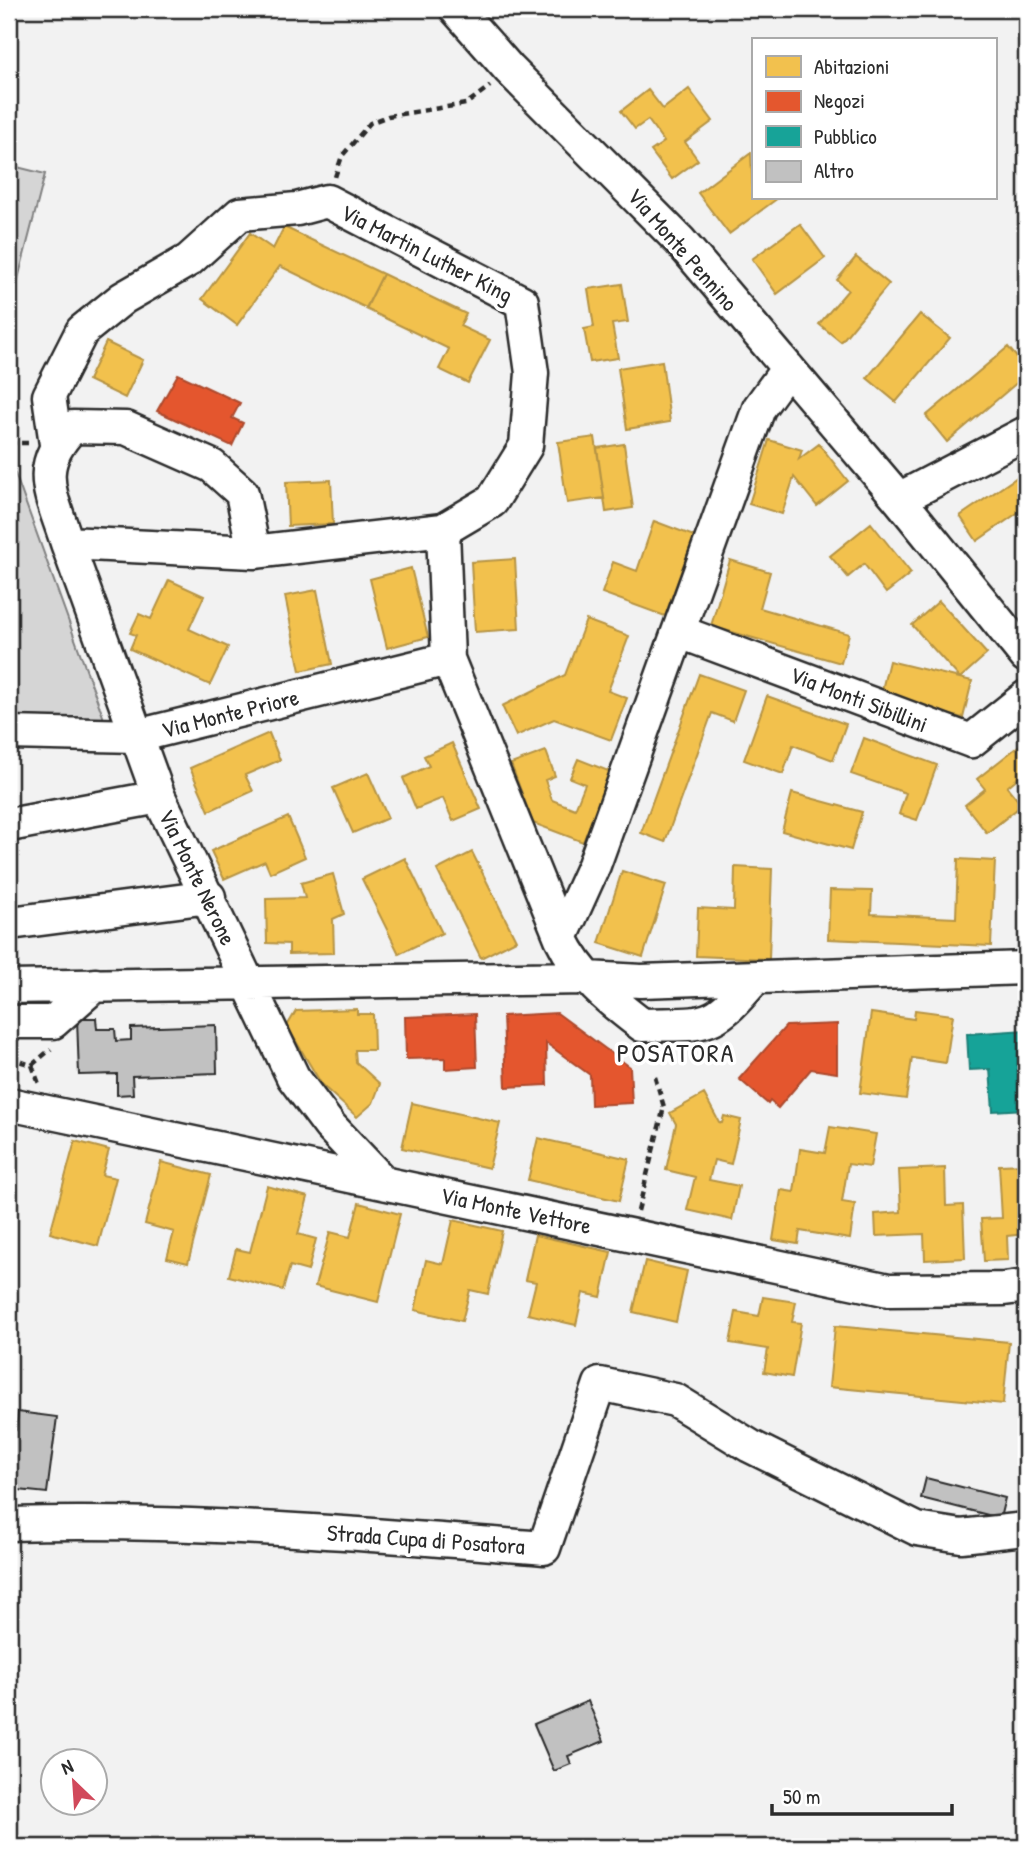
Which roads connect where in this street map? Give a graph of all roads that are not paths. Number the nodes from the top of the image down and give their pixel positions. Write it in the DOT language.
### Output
graph roads {
  1 [pos="456,9"];
  2 [pos="788,368"];
  3 [pos="1026,433"];
  4 [pos="56,444"];
  5 [pos="899,499"];
  6 [pos="443,530"];
  7 [pos="253,540"];
  8 [pos="67,543"];
  9 [pos="680,632"];
  10 [pos="1026,656"];
  11 [pos="448,659"];
  12 [pos="1026,697"];
  13 [pos="9,733"];
  14 [pos="137,736"];
  15 [pos="159,797"];
  16 [pos="9,825"];
  17 [pos="209,897"];
  18 [pos="19,922"];
  19 [pos="561,938"];
  20 [pos="1026,968"];
  21 [pos="587,978"];
  22 [pos="755,978"];
  23 [pos="248,982"];
  24 [pos="95,985"];
  25 [pos="9,987"];
  26 [pos="9,1022"];
  27 [pos="9,1104"];
  28 [pos="382,1181"];
  29 [pos="1026,1286"];
  30 [pos="9,1524"];
  31 [pos="1026,1529"];
  1 -- 2 [label="street, Via Monte Pennino"];
  2 -- 5 [label="street, Via Monte Pennino"];
  2 -- 9 [label="street"];
  3 -- 5 [label="street"];
  4 -- 6 [label="street, Via Martin Luther King"];
  4 -- 7 [label="street"];
  4 -- 8 [label="street"];
  5 -- 10 [label="street, Via Monte Pennino"];
  6 -- 7 [label="street, Via Martin Luther King"];
  6 -- 11 [label="street"];
  7 -- 8 [label="street, Via Martin Luther King"];
  8 -- 14 [label="street, Via Monte Nerone"];
  9 -- 12 [label="street, Via Monti Sibillini"];
  9 -- 19 [label="street"];
  11 -- 14 [label="street, Via Monte Priore"];
  11 -- 19 [label="street"];
  13 -- 14 [label="street, Via Monte Priore"];
  14 -- 15 [label="street, Via Monte Nerone"];
  15 -- 16 [label="street"];
  15 -- 17 [label="street, Via Monte Nerone"];
  17 -- 18 [label="street"];
  17 -- 23 [label="street, Via Monte Nerone"];
  19 -- 21 [label="street"];
  20 -- 22 [label="street"];
  21 -- 22 [label="street"];
  21 -- 22 [label="street"];
  21 -- 23 [label="street"];
  23 -- 24 [label="street"];
  23 -- 28 [label="street, Via Monte Nerone"];
  24 -- 25 [label="street"];
  24 -- 26 [label="street"];
  27 -- 28 [label="street, Via Monte Vettore"];
  28 -- 29 [label="street, Via Monte Vettore"];
  30 -- 31 [label="street, Strada Cupa di Posatora"];
}
